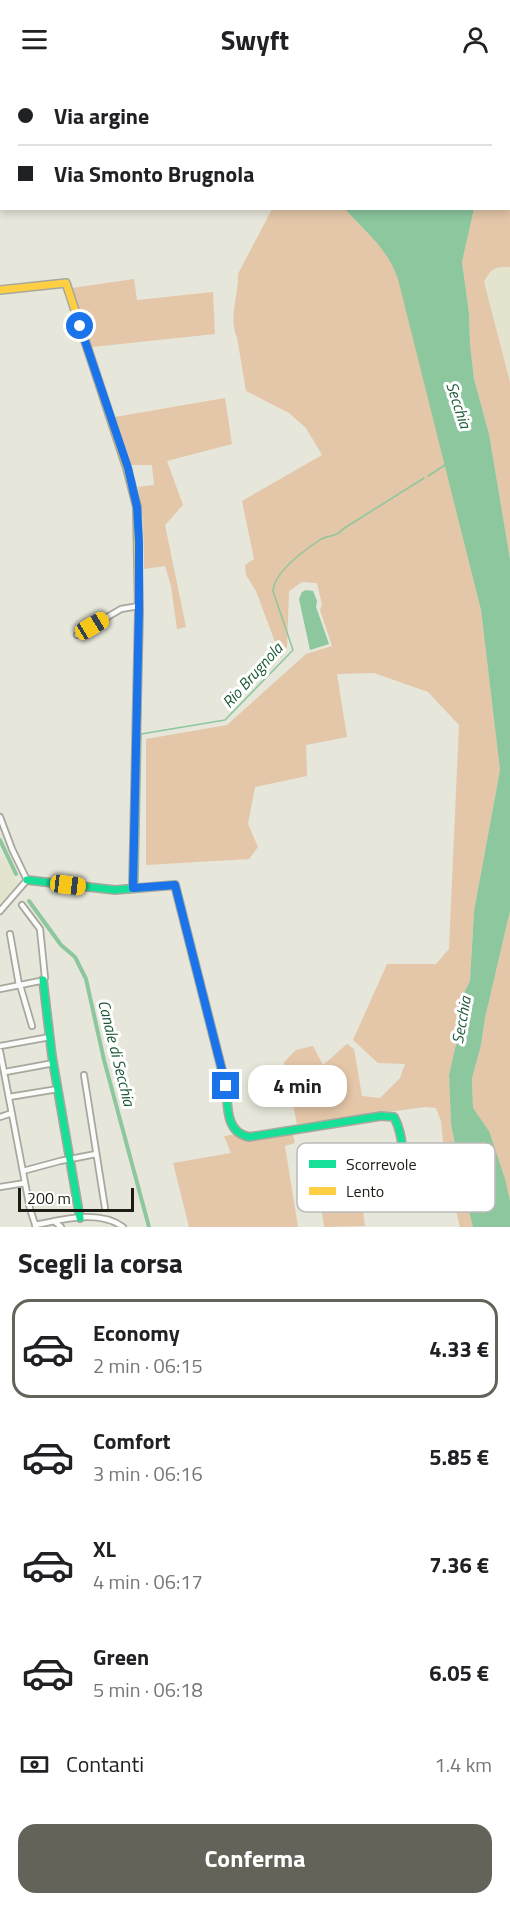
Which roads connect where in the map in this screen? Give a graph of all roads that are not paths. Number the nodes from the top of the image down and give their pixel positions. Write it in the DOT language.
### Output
graph roads {
  1 [pos="0,290"];
  2 [pos="139,606"];
  3 [pos="77,635"];
  4 [pos="0,817"];
  5 [pos="27,880"];
  6 [pos="136,888"];
  7 [pos="22,905"];
  8 [pos="0,911"];
  9 [pos="10,934"];
  10 [pos="43,980"];
  11 [pos="19,985"];
  12 [pos="0,989"];
  13 [pos="32,1026"];
  14 [pos="51,1037"];
  15 [pos="0,1049"];
  16 [pos="54,1063"];
  17 [pos="4,1072"];
  18 [pos="84,1075"];
  19 [pos="58,1089"];
  20 [pos="9,1097"];
  21 [pos="12,1113"];
  22 [pos="0,1117"];
  23 [pos="400,1143"];
  24 [pos="96,1154"];
  25 [pos="70,1159"];
  26 [pos="23,1171"];
  27 [pos="25,1183"];
  28 [pos="0,1186"];
  29 [pos="105,1208"];
  30 [pos="80,1218"];
  31 [pos="54,1221"];
  32 [pos="38,1226"];
  33 [pos="61,1227"];
  34 [pos="123,1227"];
  1 -- 2 [label="street"];
  2 -- 3 [label="street"];
  2 -- 6 [label="street"];
  4 -- 5 [label="street"];
  5 -- 6 [label="street"];
  5 -- 8 [label="street"];
  6 -- 23 [label="street"];
  7 -- 10 [label="street"];
  9 -- 11 [label="street"];
  10 -- 11 [label="street"];
  10 -- 14 [label="street"];
  11 -- 12 [label="street"];
  11 -- 13 [label="street"];
  14 -- 15 [label="street"];
  14 -- 16 [label="street"];
  15 -- 17 [label="street"];
  16 -- 17 [label="street"];
  16 -- 19 [label="street"];
  17 -- 20 [label="street"];
  18 -- 24 [label="street"];
  19 -- 20 [label="street"];
  19 -- 25 [label="street"];
  20 -- 21 [label="street"];
  21 -- 22 [label="street"];
  21 -- 26 [label="street"];
  24 -- 25 [label="street"];
  24 -- 29 [label="street"];
  25 -- 26 [label="street"];
  25 -- 30 [label="street"];
  26 -- 27 [label="street"];
  27 -- 28 [label="street"];
  27 -- 32 [label="street"];
  30 -- 31 [label="street"];
  30 -- 34 [label="street"];
  31 -- 32 [label="street"];
  31 -- 33 [label="street"];
}
